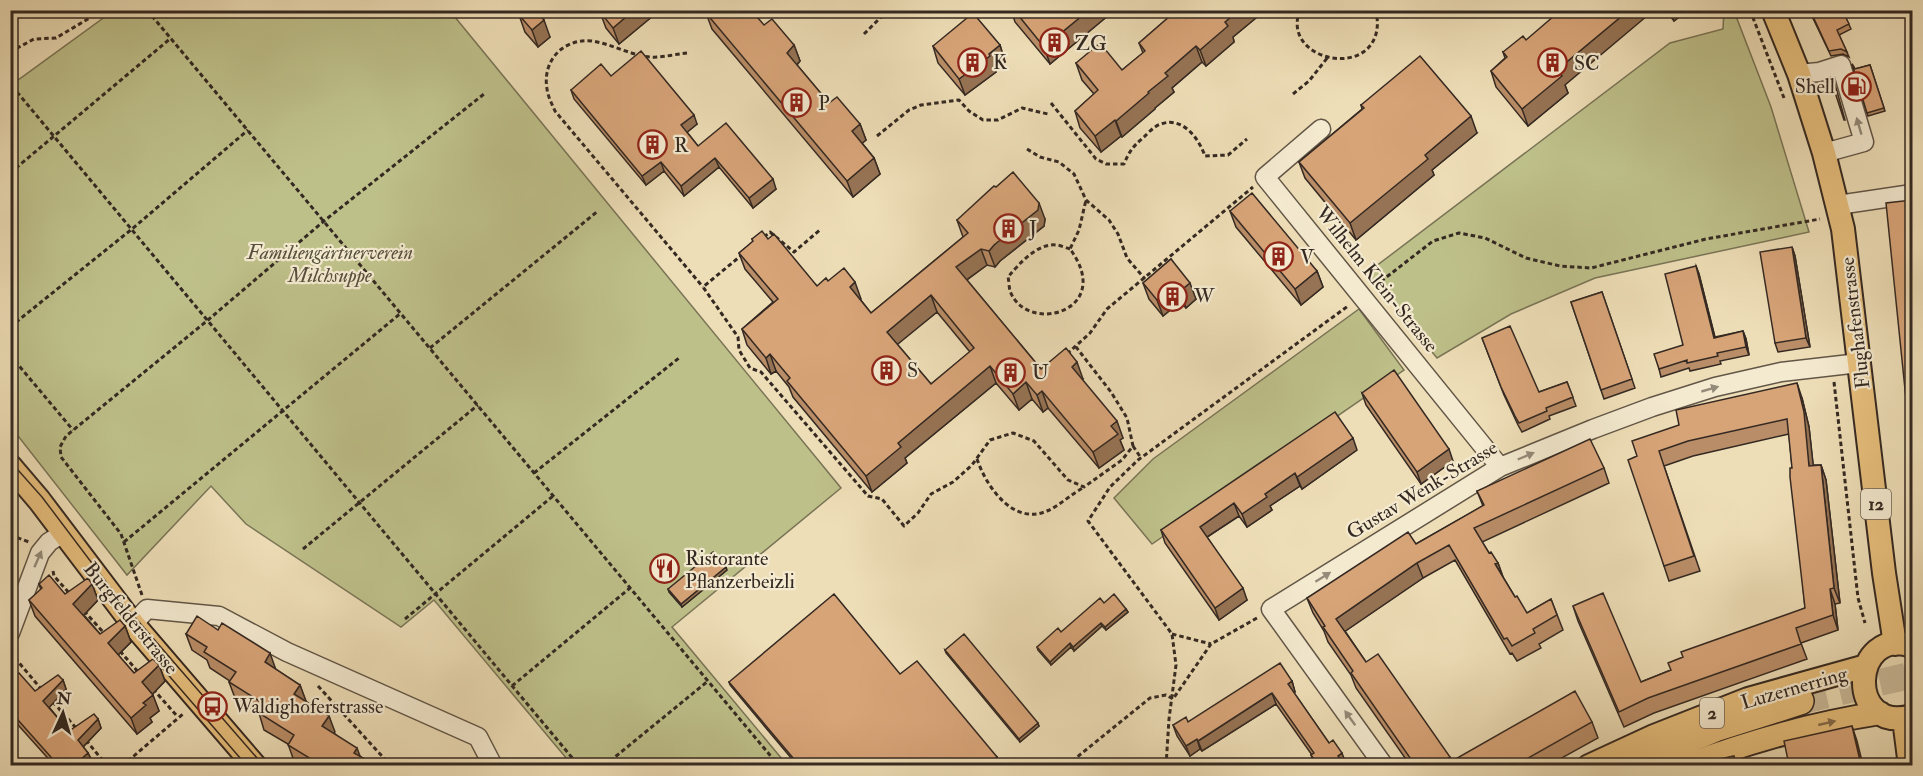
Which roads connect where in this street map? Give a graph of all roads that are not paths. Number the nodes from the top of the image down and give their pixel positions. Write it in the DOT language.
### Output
graph roads {
  1 [pos="1773,10"];
  2 [pos="1799,74"];
  3 [pos="1321,129"];
  4 [pos="1824,153"];
  5 [pos="1912,194"];
  6 [pos="1838,205"];
  7 [pos="1860,363"];
  8 [pos="10,466"];
  9 [pos="1500,467"];
  10 [pos="63,533"];
  11 [pos="140,617"];
  12 [pos="10,633"];
  13 [pos="1904,645"];
  14 [pos="1866,666"];
  15 [pos="1881,713"];
  16 [pos="1908,718"];
  17 [pos="255,765"];
  18 [pos="493,765"];
  19 [pos="1384,765"];
  20 [pos="1589,765"];
  21 [pos="1625,765"];
  22 [pos="1648,765"];
  23 [pos="1684,765"];
  24 [pos="1910,765"];
  1 -- 2 [label="main road, Flughafenstrasse / 12"];
  2 -- 4 [label="main road, Flughafenstrasse / 12"];
  4 -- 2 [label="street, one-way"];
  3 -- 9 [label="street, Wilhelm Klein-Strasse"];
  4 -- 6 [label="main road, Flughafenstrasse / 12"];
  5 -- 6 [label="street"];
  6 -- 7 [label="main road, Flughafenstrasse / 12"];
  9 -- 7 [label="street, Gustav Wenk-Strasse, one-way"];
  7 -- 13 [label="main road, Flughafenstrasse / 12"];
  8 -- 10 [label="main road, Burgfelderstrasse"];
  19 -- 9 [label="street, Gustav Wenk-Strasse, one-way"];
  10 -- 11 [label="main road, Burgfelderstrasse"];
  12 -- 10 [label="street, one-way"];
  11 -- 17 [label="main road, Burgfelderstrasse"];
  11 -- 18 [label="street"];
  13 -- 14 [label="main road, 12"];
  14 -- 15 [label="main road"];
  14 -- 20 [label="main road, Luzernerring / 2"];
  15 -- 16 [label="main road"];
  23 -- 15 [label="main road, Luzernerring / 2, one-way"];
  16 -- 24 [label="main road"];
  21 -- 22 [label="highway"];
}
